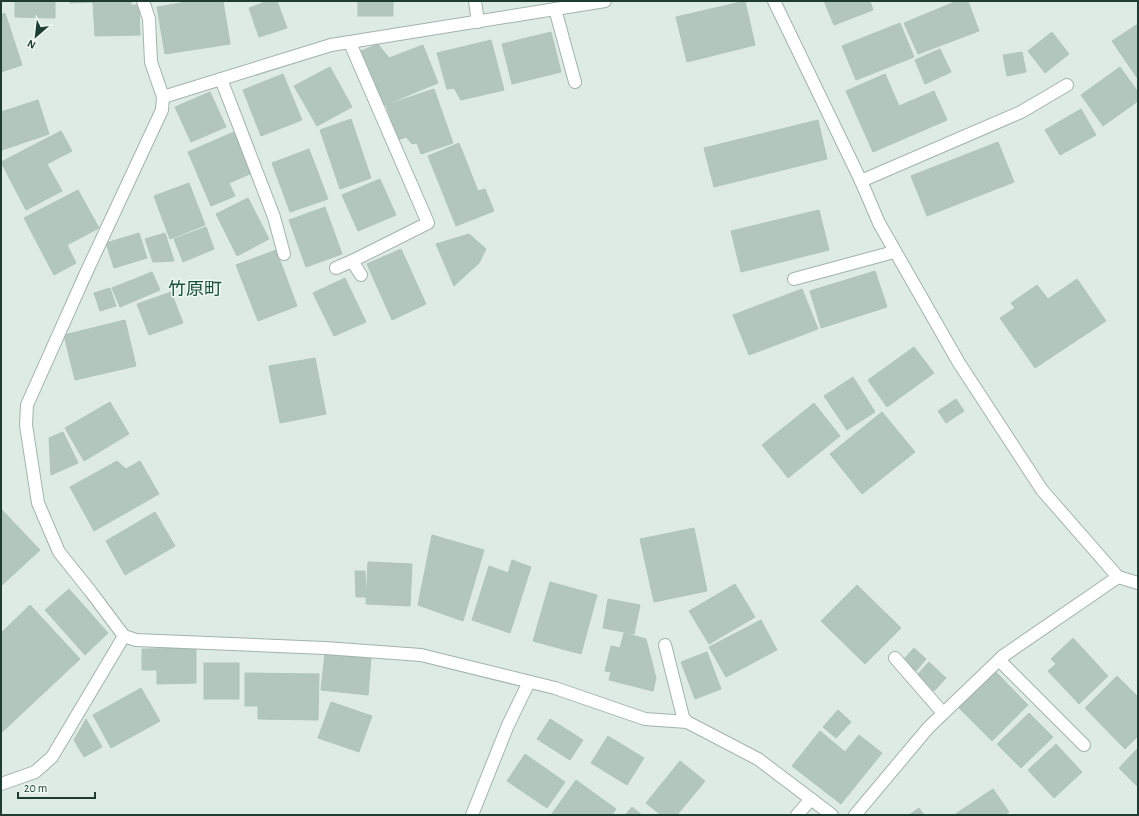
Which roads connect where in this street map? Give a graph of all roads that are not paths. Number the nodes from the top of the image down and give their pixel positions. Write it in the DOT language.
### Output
graph roads {
  1 [pos="143,1"];
  2 [pos="475,1"];
  3 [pos="605,1"];
  4 [pos="774,1"];
  5 [pos="555,9"];
  6 [pos="478,22"];
  7 [pos="350,43"];
  8 [pos="221,79"];
  9 [pos="575,82"];
  10 [pos="1067,85"];
  11 [pos="163,97"];
  12 [pos="861,181"];
  13 [pos="894,252"];
  14 [pos="284,254"];
  15 [pos="352,261"];
  16 [pos="336,268"];
  17 [pos="360,275"];
  18 [pos="794,280"];
  19 [pos="1118,577"];
  20 [pos="1138,583"];
  21 [pos="124,636"];
  22 [pos="665,645"];
  23 [pos="894,658"];
  24 [pos="999,660"];
  25 [pos="529,682"];
  26 [pos="943,713"];
  27 [pos="687,722"];
  28 [pos="1084,745"];
  29 [pos="1,784"];
  30 [pos="811,799"];
  31 [pos="472,815"];
  32 [pos="797,815"];
  33 [pos="832,815"];
  34 [pos="855,815"];
  1 -- 11 [label="street"];
  2 -- 6 [label="street"];
  3 -- 5 [label="street"];
  4 -- 12 [label="street"];
  5 -- 6 [label="street"];
  5 -- 9 [label="street"];
  6 -- 7 [label="street"];
  7 -- 8 [label="street"];
  7 -- 15 [label="street"];
  8 -- 11 [label="street"];
  8 -- 14 [label="street"];
  10 -- 12 [label="street"];
  11 -- 21 [label="street"];
  12 -- 13 [label="street"];
  13 -- 18 [label="street"];
  13 -- 19 [label="street"];
  15 -- 16 [label="street"];
  15 -- 17 [label="street"];
  19 -- 20 [label="street"];
  19 -- 24 [label="street"];
  21 -- 25 [label="street"];
  21 -- 29 [label="street"];
  22 -- 27 [label="street"];
  23 -- 26 [label="street"];
  24 -- 26 [label="street"];
  24 -- 28 [label="street"];
  25 -- 27 [label="street"];
  25 -- 31 [label="street"];
  26 -- 34 [label="street"];
  27 -- 30 [label="street"];
  30 -- 32 [label="street"];
  30 -- 33 [label="street"];
}
